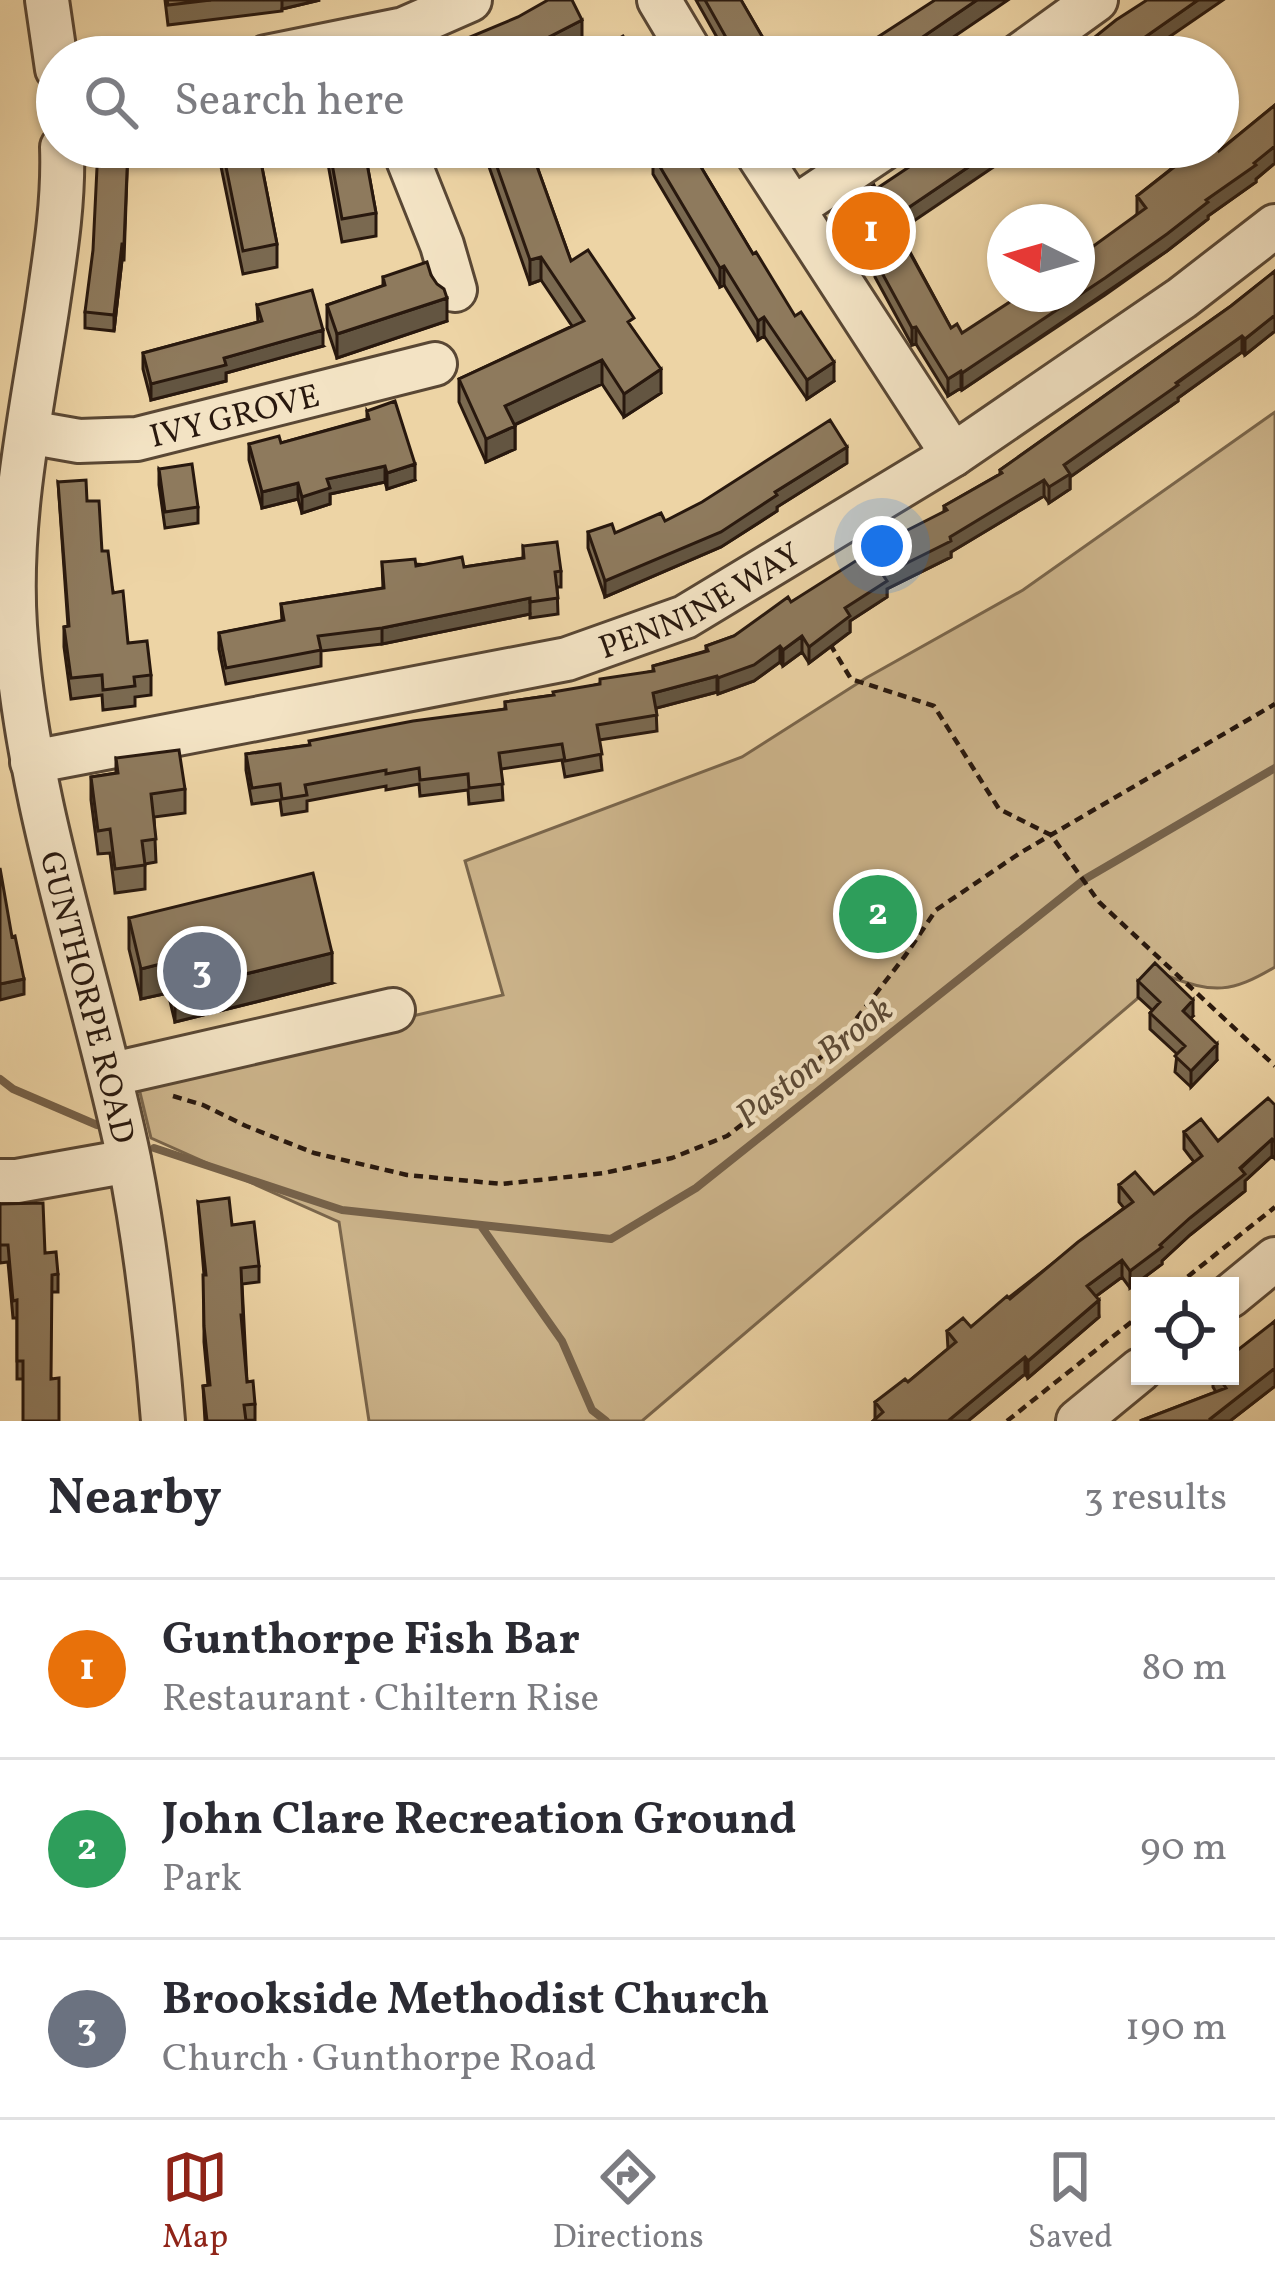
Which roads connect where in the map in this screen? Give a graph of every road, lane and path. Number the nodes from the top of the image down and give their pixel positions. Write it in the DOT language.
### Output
graph roads {
  1 [pos="47,0"];
  2 [pos="470,0"];
  3 [pos="659,0"];
  4 [pos="1096,0"];
  5 [pos="52,36"];
  6 [pos="387,36"];
  7 [pos="680,36"];
  8 [pos="1046,36"];
  9 [pos="61,168"];
  10 [pos="411,168"];
  11 [pos="767,168"];
  12 [pos="854,168"];
  13 [pos="794,208"];
  14 [pos="1275,226"];
  15 [pos="455,290"];
  16 [pos="435,364"];
  17 [pos="28,432"];
  18 [pos="953,455"];
  19 [pos="7,621"];
  20 [pos="827,639"];
  21 [pos="1275,704"];
  22 [pos="32,762"];
  23 [pos="1051,835"];
  24 [pos="393,1010"];
  25 [pos="1275,1066"];
  26 [pos="140,1082"];
  27 [pos="129,1161"];
  28 [pos="0,1181"];
  29 [pos="1275,1207"];
  30 [pos="1275,1259"];
  31 [pos="1187,1277"];
  32 [pos="1239,1289"];
  33 [pos="1131,1322"];
  34 [pos="1131,1377"];
  35 [pos="163,1421"];
  36 [pos="1006,1421"];
  37 [pos="1078,1421"];
  1 -- 5 [label="street"];
  2 -- 6 [label="street"];
  3 -- 7 [label="street"];
  4 -- 8 [label="street"];
  9 -- 17 [label="street, GUNTHORPE ROAD"];
  10 -- 15 [label="street"];
  11 -- 13 [label="street"];
  12 -- 13 [label="street"];
  13 -- 18 [label="street"];
  14 -- 18 [label="street, PENNINE WAY"];
  16 -- 17 [label="street, IVY GROVE"];
  17 -- 19 [label="street, GUNTHORPE ROAD"];
  18 -- 22 [label="street, PENNINE WAY"];
  19 -- 22 [label="street, GUNTHORPE ROAD"];
  20 -- 23 [label="path"];
  21 -- 23 [label="path"];
  22 -- 27 [label="street, GUNTHORPE ROAD"];
  23 -- 25 [label="path"];
  23 -- 26 [label="path"];
  24 -- 26 [label="street"];
  27 -- 28 [label="street"];
  27 -- 35 [label="street, GUNTHORPE ROAD"];
  29 -- 31 [label="path"];
  30 -- 32 [label="street"];
  33 -- 36 [label="path"];
  34 -- 37 [label="street"];
}
